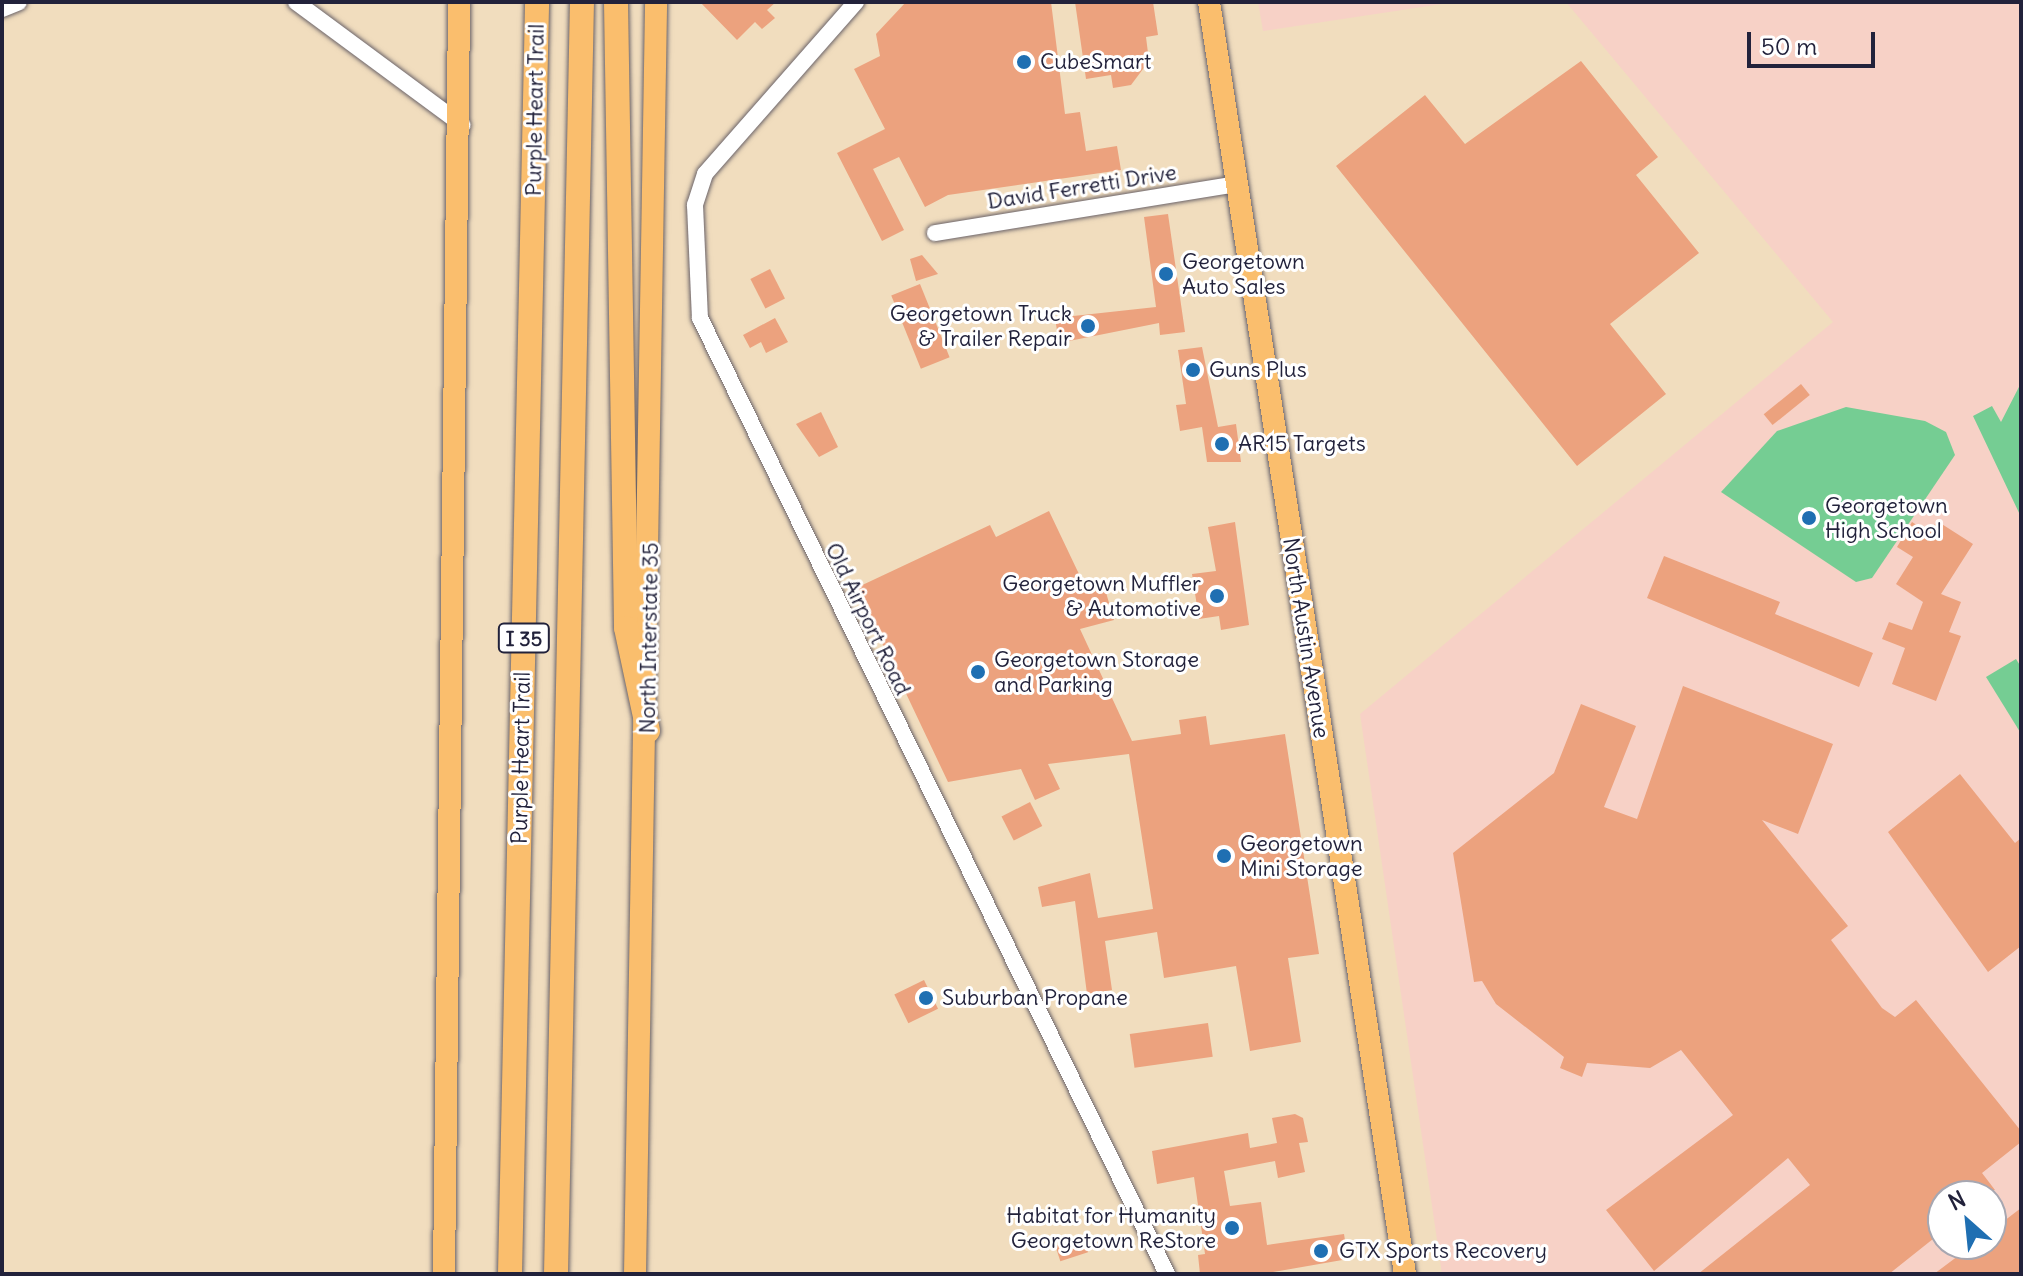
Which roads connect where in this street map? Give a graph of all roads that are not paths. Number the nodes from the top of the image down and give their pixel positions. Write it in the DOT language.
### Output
graph roads {
  1 [pos="19,2"];
  2 [pos="296,2"];
  3 [pos="459,2"];
  4 [pos="537,2"];
  5 [pos="582,2"];
  6 [pos="616,2"];
  7 [pos="656,2"];
  8 [pos="856,2"];
  9 [pos="1209,2"];
  10 [pos="2,9"];
  11 [pos="462,125"];
  12 [pos="1236,184"];
  13 [pos="935,233"];
  14 [pos="648,731"];
  15 [pos="444,1274"];
  16 [pos="510,1274"];
  17 [pos="556,1274"];
  18 [pos="635,1274"];
  19 [pos="1167,1274"];
  20 [pos="1405,1274"];
  1 -- 10 [label="street"];
  2 -- 11 [label="street"];
  3 -- 11 [label="main road"];
  4 -- 16 [label="highway, Purple Heart Trail / I 35"];
  5 -- 17 [label="highway, Purple Heart Trail / I 35"];
  6 -- 14 [label="highway"];
  7 -- 14 [label="main road, North Interstate 35"];
  8 -- 19 [label="street, Old Airport Road"];
  9 -- 12 [label="main road, North Austin Avenue"];
  11 -- 15 [label="main road"];
  12 -- 13 [label="street, David Ferretti Drive"];
  12 -- 20 [label="main road, North Austin Avenue"];
  14 -- 18 [label="main road, North Interstate 35"];
}
